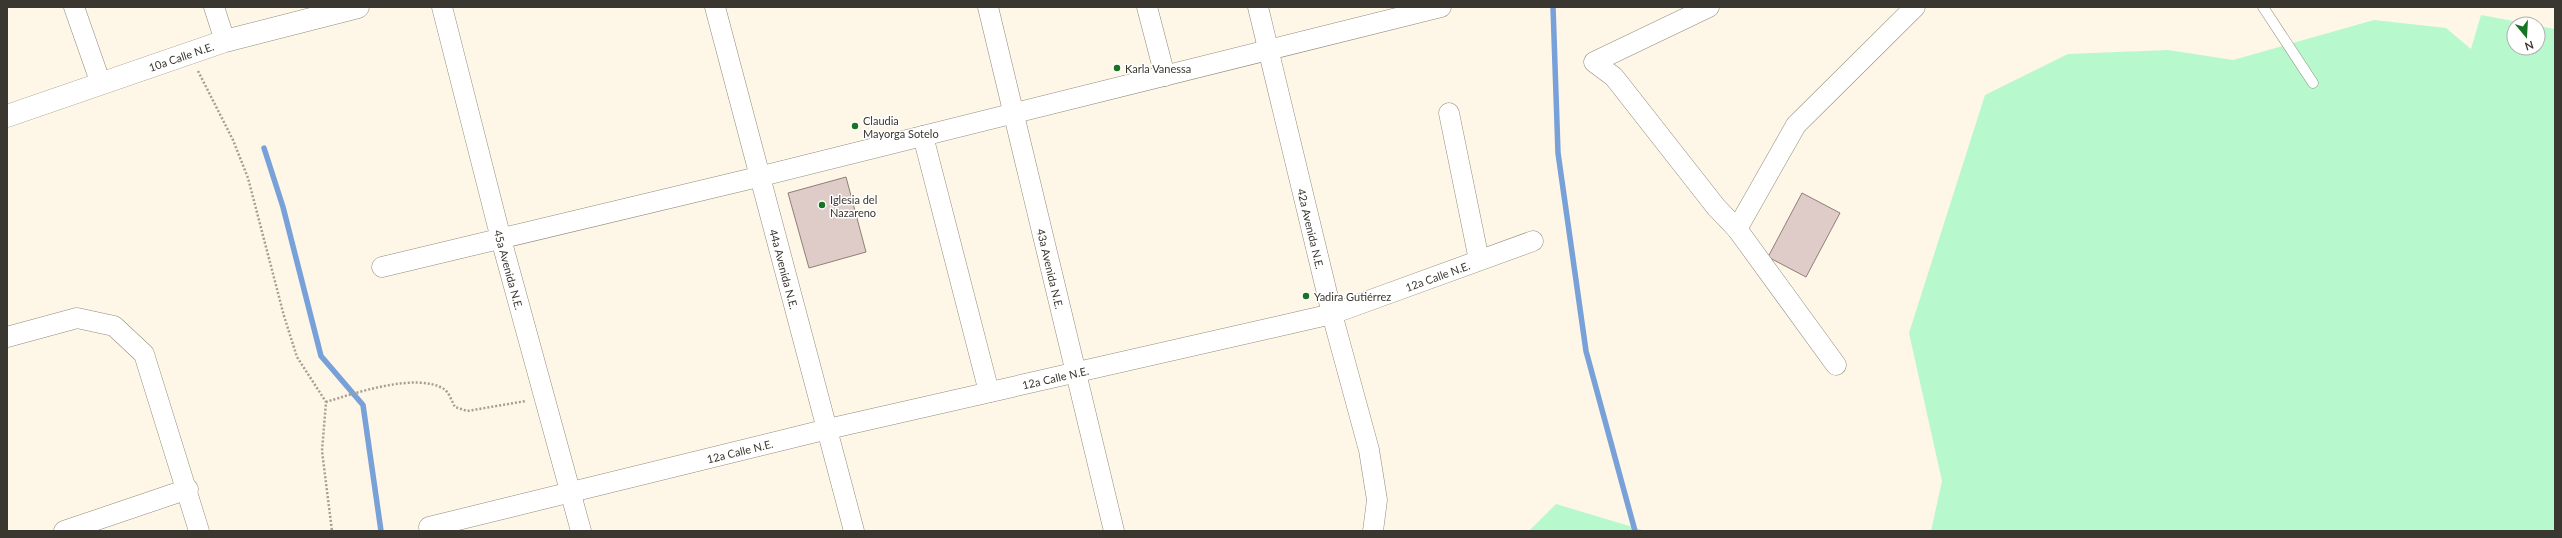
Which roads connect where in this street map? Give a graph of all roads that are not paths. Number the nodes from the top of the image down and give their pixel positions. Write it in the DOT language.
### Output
graph roads {
  1 [pos="74,7"];
  2 [pos="214,7"];
  3 [pos="358,7"];
  4 [pos="442,7"];
  5 [pos="715,7"];
  6 [pos="988,7"];
  7 [pos="1147,7"];
  8 [pos="1258,7"];
  9 [pos="1441,7"];
  10 [pos="1709,7"];
  11 [pos="1915,7"];
  12 [pos="2263,7"];
  13 [pos="225,41"];
  14 [pos="1270,50"];
  15 [pos="1166,76"];
  16 [pos="2313,83"];
  17 [pos="101,84"];
  18 [pos="1014,113"];
  19 [pos="1450,113"];
  20 [pos="7,116"];
  21 [pos="923,136"];
  22 [pos="758,177"];
  23 [pos="1737,229"];
  24 [pos="501,239"];
  25 [pos="1533,241"];
  26 [pos="1479,260"];
  27 [pos="382,267"];
  28 [pos="1332,314"];
  29 [pos="7,337"];
  30 [pos="1836,365"];
  31 [pos="1077,372"];
  32 [pos="988,392"];
  33 [pos="828,429"];
  34 [pos="188,489"];
  35 [pos="571,493"];
  36 [pos="429,527"];
  37 [pos="64,531"];
  38 [pos="199,531"];
  39 [pos="581,531"];
  40 [pos="854,531"];
  41 [pos="1114,531"];
  42 [pos="1374,531"];
  1 -- 17 [label="street"];
  2 -- 13 [label="street"];
  3 -- 13 [label="street, 10a Calle N.E."];
  4 -- 24 [label="street, 45a Avenida N.E."];
  5 -- 22 [label="street, 44a Avenida N.E."];
  6 -- 18 [label="street, 43a Avenida N.E."];
  7 -- 15 [label="street"];
  8 -- 14 [label="street, 42a Avenida N.E."];
  9 -- 14 [label="street"];
  10 -- 23 [label="street"];
  11 -- 23 [label="street"];
  12 -- 16 [label="lane"];
  13 -- 17 [label="street, 10a Calle N.E."];
  14 -- 15 [label="street"];
  14 -- 28 [label="street, 42a Avenida N.E."];
  15 -- 18 [label="street"];
  17 -- 20 [label="street, 10a Calle N.E."];
  18 -- 21 [label="street"];
  18 -- 31 [label="street, 43a Avenida N.E."];
  19 -- 26 [label="street"];
  21 -- 22 [label="street"];
  21 -- 32 [label="street"];
  22 -- 24 [label="street"];
  22 -- 33 [label="street, 44a Avenida N.E."];
  23 -- 30 [label="street"];
  24 -- 27 [label="street"];
  24 -- 35 [label="street, 45a Avenida N.E."];
  25 -- 26 [label="street, 12a Calle N.E."];
  26 -- 28 [label="street, 12a Calle N.E."];
  28 -- 31 [label="street, 12a Calle N.E."];
  28 -- 42 [label="street, 42a Avenida N.E."];
  29 -- 34 [label="street"];
  31 -- 32 [label="street, 12a Calle N.E."];
  31 -- 41 [label="street, 43a Avenida N.E."];
  32 -- 33 [label="street, 12a Calle N.E."];
  33 -- 35 [label="street, 12a Calle N.E."];
  33 -- 40 [label="street, 44a Avenida N.E."];
  34 -- 37 [label="street"];
  34 -- 38 [label="street"];
  35 -- 36 [label="street, 12a Calle N.E."];
  35 -- 39 [label="street, 45a Avenida N.E."];
}
